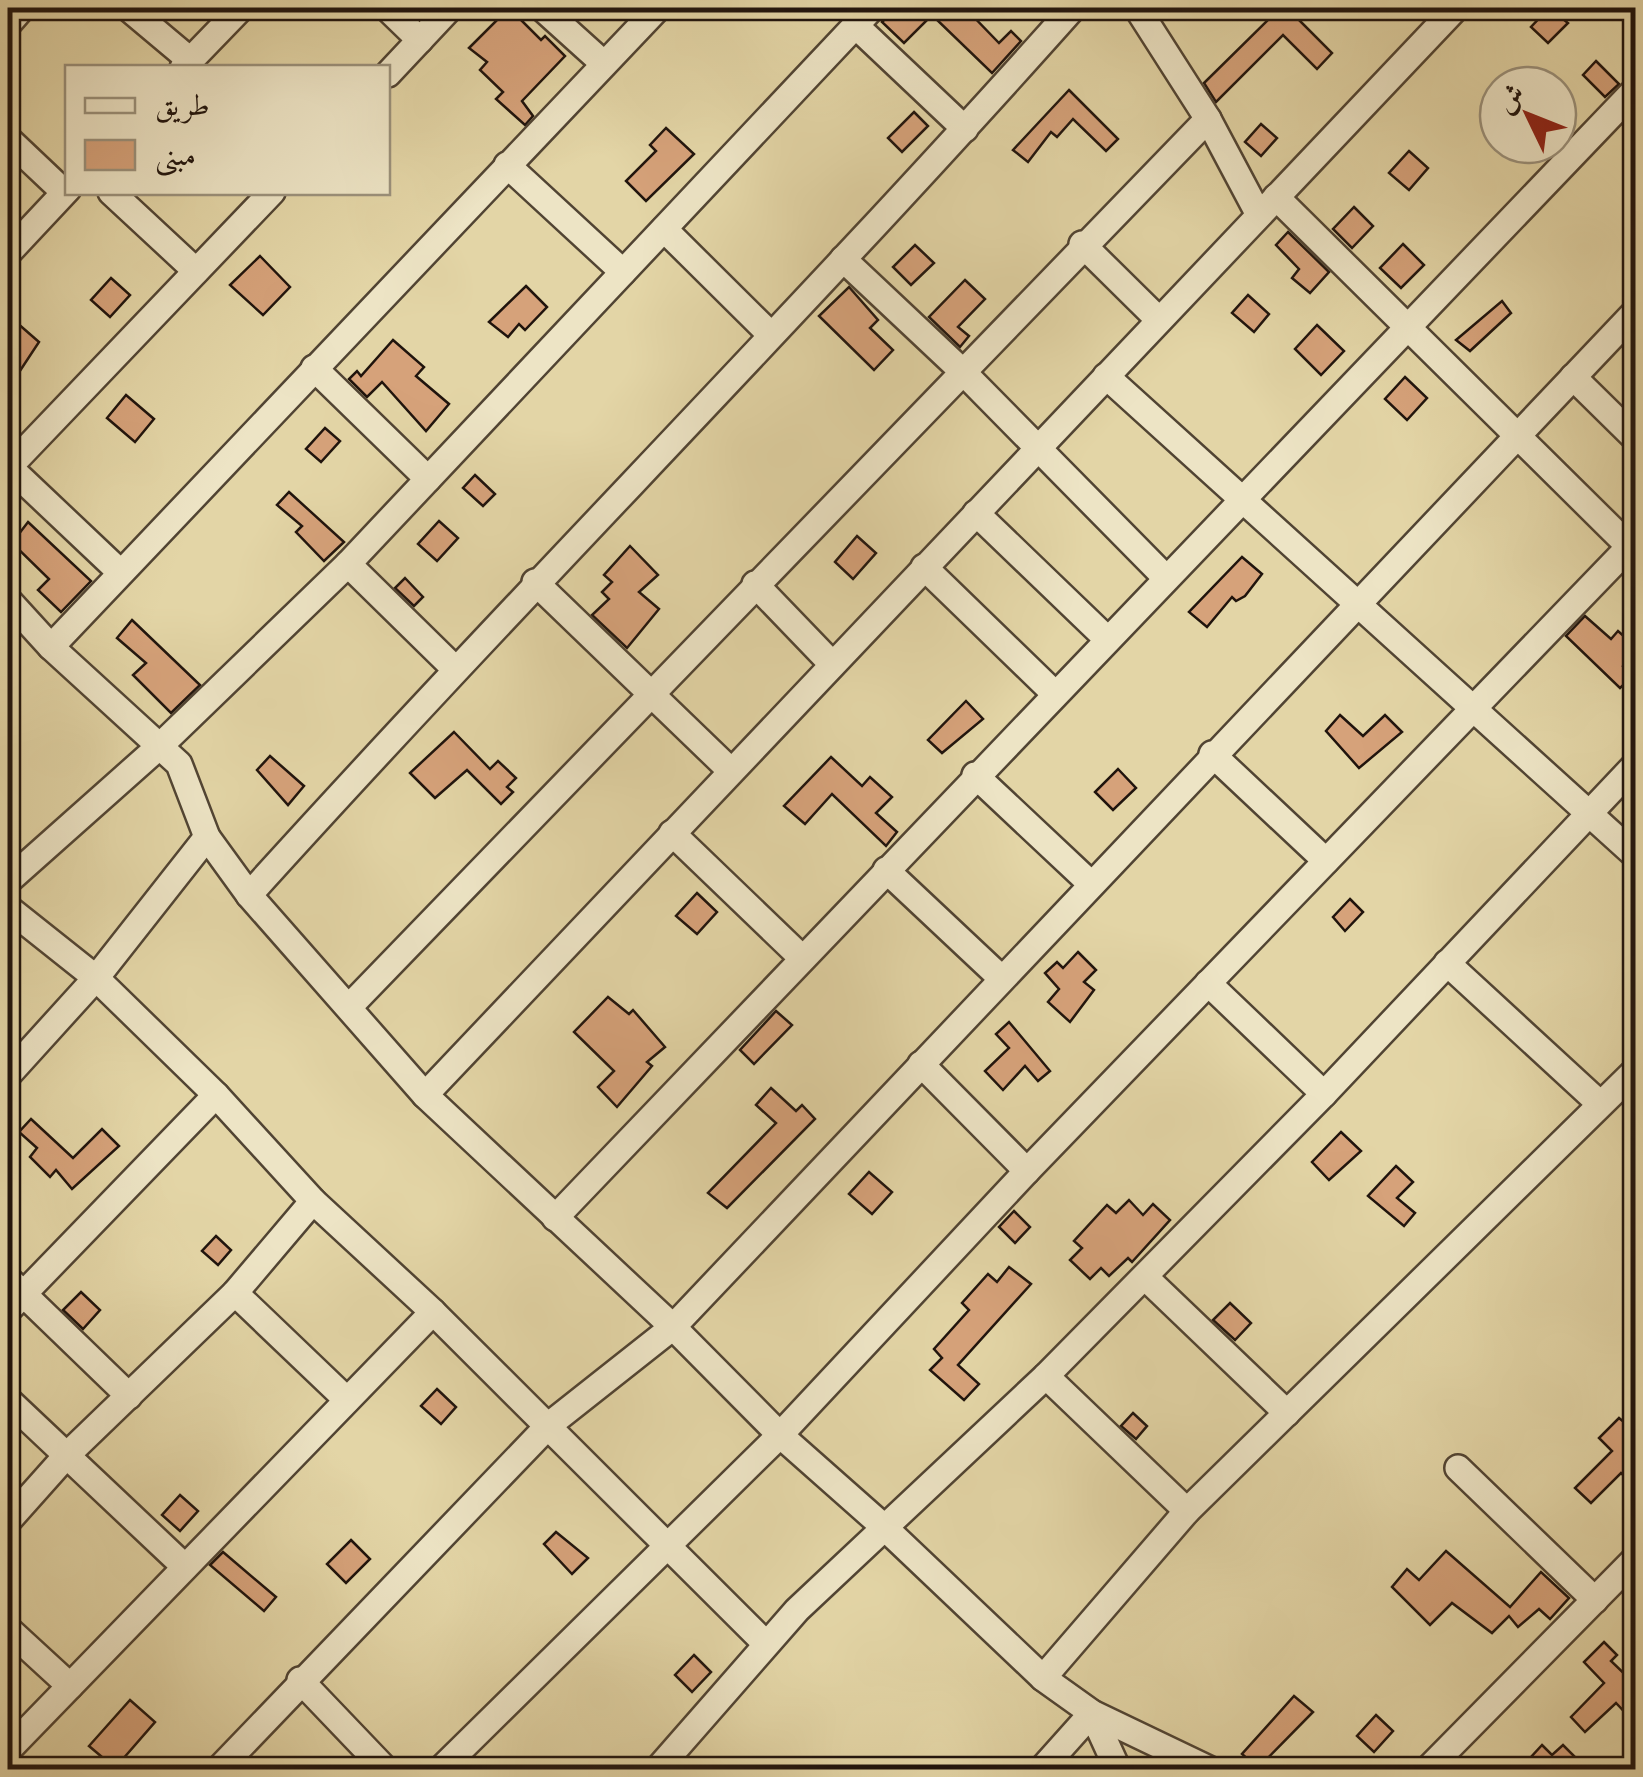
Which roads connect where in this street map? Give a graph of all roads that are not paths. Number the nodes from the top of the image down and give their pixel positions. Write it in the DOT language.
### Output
graph roads {
  1 [pos="22,8"];
  2 [pos="128,8"];
  3 [pos="240,8"];
  4 [pos="387,8"];
  5 [pos="450,8"];
  6 [pos="542,8"];
  7 [pos="658,8"];
  8 [pos="1073,8"];
  9 [pos="1137,8"];
  10 [pos="1456,8"];
  11 [pos="864,16"];
  12 [pos="8,24"];
  13 [pos="420,40"];
  14 [pos="603,63"];
  15 [pos="187,64"];
  16 [pos="390,72"];
  17 [pos="1636,89"];
  18 [pos="1208,119"];
  19 [pos="965,129"];
  20 [pos="8,139"];
  21 [pos="507,165"];
  22 [pos="65,190"];
  23 [pos="65,192"];
  24 [pos="114,195"];
  25 [pos="269,195"];
  26 [pos="1267,206"];
  27 [pos="664,228"];
  28 [pos="1082,244"];
  29 [pos="8,253"];
  30 [pos="843,259"];
  31 [pos="196,270"];
  32 [pos="623,272"];
  33 [pos="1636,311"];
  34 [pos="1159,320"];
  35 [pos="1408,324"];
  36 [pos="770,335"];
  37 [pos="314,368"];
  38 [pos="961,370"];
  39 [pos="1106,376"];
  40 [pos="1572,377"];
  41 [pos="1518,434"];
  42 [pos="1636,440"];
  43 [pos="1036,448"];
  44 [pos="8,468"];
  45 [pos="428,479"];
  46 [pos="1241,496"];
  47 [pos="976,513"];
  48 [pos="1633,547"];
  49 [pos="348,564"];
  50 [pos="924,567"];
  51 [pos="120,572"];
  52 [pos="1164,576"];
  53 [pos="535,582"];
  54 [pos="754,584"];
  55 [pos="8,600"];
  56 [pos="1357,600"];
  57 [pos="1106,638"];
  58 [pos="51,647"];
  59 [pos="832,664"];
  60 [pos="454,668"];
  61 [pos="1054,692"];
  62 [pos="649,694"];
  63 [pos="1475,706"];
  64 [pos="162,744"];
  65 [pos="1212,754"];
  66 [pos="1636,764"];
  67 [pos="731,771"];
  68 [pos="975,775"];
  69 [pos="1590,812"];
  70 [pos="672,834"];
  71 [pos="207,838"];
  72 [pos="1636,856"];
  73 [pos="1326,861"];
  74 [pos="886,870"];
  75 [pos="8,881"];
  76 [pos="1090,884"];
  77 [pos="248,895"];
  78 [pos="8,908"];
  79 [pos="802,958"];
  80 [pos="1447,964"];
  81 [pos="96,978"];
  82 [pos="1001,978"];
  83 [pos="1208,983"];
  84 [pos="350,1006"];
  85 [pos="921,1064"];
  86 [pos="1636,1070"];
  87 [pos="8,1075"];
  88 [pos="216,1094"];
  89 [pos="425,1094"];
  90 [pos="1324,1094"];
  91 [pos="1598,1102"];
  92 [pos="1027,1171"];
  93 [pos="313,1202"];
  94 [pos="554,1218"];
  95 [pos="1144,1277"];
  96 [pos="235,1292"];
  97 [pos="13,1295"];
  98 [pos="433,1312"];
  99 [pos="673,1327"];
  100 [pos="1046,1376"];
  101 [pos="129,1396"];
  102 [pos="8,1400"];
  103 [pos="347,1400"];
  104 [pos="1286,1413"];
  105 [pos="549,1425"];
  106 [pos="780,1436"];
  107 [pos="66,1456"];
  108 [pos="1458,1468"];
  109 [pos="1187,1511"];
  110 [pos="8,1521"];
  111 [pos="884,1527"];
  112 [pos="666,1545"];
  113 [pos="1636,1558"];
  114 [pos="185,1567"];
  115 [pos="1595,1600"];
  116 [pos="8,1629"];
  117 [pos="766,1644"];
  118 [pos="1042,1678"];
  119 [pos="300,1680"];
  120 [pos="70,1686"];
  121 [pos="1092,1713"];
  122 [pos="8,1750"];
  123 [pos="218,1770"];
  124 [pos="386,1770"];
  125 [pos="440,1770"];
  126 [pos="657,1770"];
  127 [pos="1041,1770"];
  128 [pos="1118,1770"];
  129 [pos="1211,1770"];
  130 [pos="1427,1770"];
  1 -- 12 [label="street"];
  2 -- 15 [label="street"];
  3 -- 15 [label="street"];
  4 -- 13 [label="street"];
  5 -- 13 [label="street"];
  6 -- 14 [label="street"];
  7 -- 14 [label="street"];
  8 -- 19 [label="street"];
  9 -- 18 [label="street"];
  10 -- 26 [label="street"];
  11 -- 19 [label="street"];
  11 -- 27 [label="street"];
  13 -- 16 [label="street"];
  14 -- 21 [label="street"];
  17 -- 35 [label="street"];
  18 -- 26 [label="street"];
  18 -- 28 [label="street"];
  19 -- 30 [label="street"];
  20 -- 22 [label="street"];
  21 -- 32 [label="street"];
  21 -- 37 [label="street"];
  23 -- 29 [label="street"];
  24 -- 31 [label="street"];
  25 -- 31 [label="street"];
  26 -- 34 [label="street"];
  26 -- 35 [label="street"];
  27 -- 32 [label="street"];
  27 -- 36 [label="street"];
  28 -- 34 [label="street"];
  28 -- 38 [label="street"];
  30 -- 36 [label="street"];
  30 -- 38 [label="street"];
  31 -- 44 [label="street"];
  32 -- 45 [label="street"];
  33 -- 40 [label="street"];
  34 -- 39 [label="street"];
  35 -- 41 [label="street"];
  35 -- 46 [label="street"];
  36 -- 53 [label="street"];
  37 -- 45 [label="street"];
  37 -- 51 [label="street"];
  38 -- 43 [label="street"];
  38 -- 54 [label="street"];
  39 -- 43 [label="street"];
  39 -- 46 [label="street"];
  40 -- 41 [label="street"];
  40 -- 42 [label="street"];
  41 -- 48 [label="street"];
  41 -- 56 [label="street"];
  43 -- 47 [label="street"];
  43 -- 52 [label="street"];
  44 -- 51 [label="street"];
  45 -- 49 [label="street"];
  46 -- 52 [label="street"];
  46 -- 56 [label="street"];
  47 -- 50 [label="street"];
  47 -- 57 [label="street"];
  48 -- 63 [label="street"];
  49 -- 60 [label="street"];
  49 -- 64 [label="street"];
  50 -- 59 [label="street"];
  50 -- 61 [label="street"];
  51 -- 58 [label="street"];
  52 -- 57 [label="street"];
  53 -- 60 [label="street"];
  53 -- 62 [label="street"];
  54 -- 59 [label="street"];
  54 -- 62 [label="street"];
  55 -- 58 [label="street"];
  56 -- 63 [label="street"];
  56 -- 65 [label="street"];
  57 -- 61 [label="street"];
  58 -- 64 [label="street"];
  59 -- 67 [label="street"];
  60 -- 77 [label="street"];
  61 -- 68 [label="street"];
  62 -- 67 [label="street"];
  62 -- 84 [label="street"];
  63 -- 69 [label="street"];
  63 -- 73 [label="street"];
  64 -- 71 [label="street"];
  64 -- 75 [label="street"];
  65 -- 73 [label="street"];
  65 -- 76 [label="street"];
  66 -- 69 [label="street"];
  67 -- 70 [label="street"];
  68 -- 74 [label="street"];
  68 -- 76 [label="street"];
  69 -- 72 [label="street"];
  69 -- 80 [label="street"];
  70 -- 79 [label="street"];
  70 -- 89 [label="street"];
  71 -- 77 [label="street"];
  71 -- 81 [label="street"];
  73 -- 83 [label="street"];
  74 -- 79 [label="street"];
  74 -- 82 [label="street"];
  76 -- 82 [label="street"];
  77 -- 84 [label="street"];
  78 -- 81 [label="street"];
  79 -- 94 [label="street"];
  80 -- 90 [label="street"];
  80 -- 91 [label="street"];
  81 -- 87 [label="street"];
  81 -- 88 [label="street"];
  82 -- 85 [label="street"];
  83 -- 90 [label="street"];
  83 -- 92 [label="street"];
  84 -- 89 [label="street"];
  85 -- 92 [label="street"];
  85 -- 99 [label="street"];
  86 -- 91 [label="street"];
  88 -- 93 [label="street"];
  88 -- 97 [label="street"];
  89 -- 94 [label="street"];
  90 -- 95 [label="street"];
  91 -- 104 [label="street"];
  92 -- 106 [label="street"];
  93 -- 96 [label="street"];
  93 -- 98 [label="street"];
  94 -- 99 [label="street"];
  95 -- 100 [label="street"];
  95 -- 104 [label="street"];
  96 -- 101 [label="street"];
  96 -- 103 [label="street"];
  97 -- 101 [label="street"];
  98 -- 103 [label="street"];
  98 -- 105 [label="street"];
  99 -- 105 [label="street"];
  99 -- 106 [label="street"];
  100 -- 109 [label="street"];
  100 -- 111 [label="street"];
  101 -- 107 [label="street"];
  102 -- 107 [label="street"];
  103 -- 114 [label="street"];
  104 -- 109 [label="street"];
  105 -- 112 [label="street"];
  105 -- 119 [label="street"];
  106 -- 111 [label="street"];
  106 -- 112 [label="street"];
  107 -- 110 [label="street"];
  107 -- 114 [label="street"];
  108 -- 115 [label="street"];
  109 -- 118 [label="street"];
  111 -- 117 [label="street"];
  111 -- 118 [label="street"];
  112 -- 117 [label="street"];
  112 -- 125 [label="street"];
  113 -- 115 [label="street"];
  114 -- 120 [label="street"];
  115 -- 130 [label="street"];
  116 -- 120 [label="street"];
  117 -- 126 [label="street"];
  118 -- 121 [label="street"];
  119 -- 123 [label="street"];
  119 -- 124 [label="street"];
  120 -- 122 [label="street"];
  121 -- 127 [label="street"];
  121 -- 128 [label="street"];
  121 -- 129 [label="street"];
}
